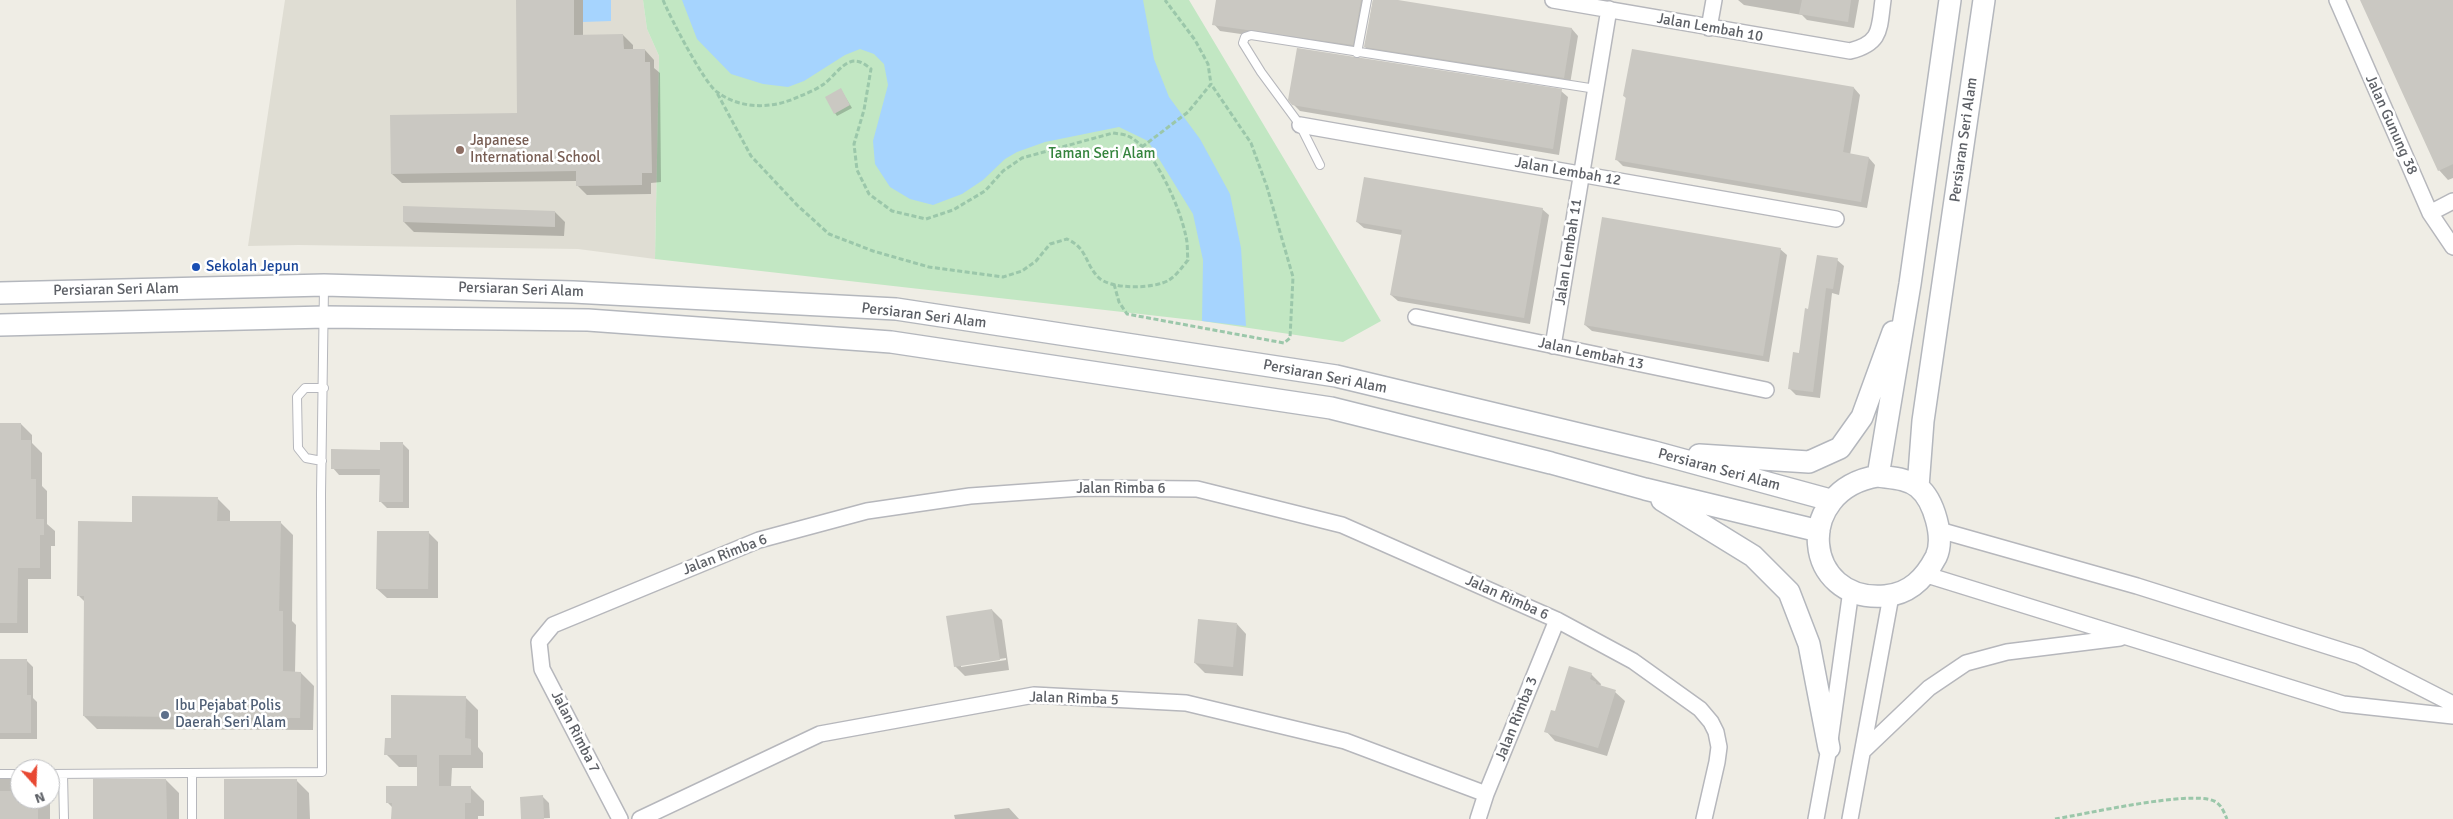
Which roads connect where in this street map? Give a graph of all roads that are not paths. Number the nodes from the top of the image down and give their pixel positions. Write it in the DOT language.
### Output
graph roads {
  1 [pos="1367,0"];
  2 [pos="1553,0"];
  3 [pos="1714,0"];
  4 [pos="1883,0"];
  5 [pos="1950,0"];
  6 [pos="1984,0"];
  7 [pos="2336,0"];
  8 [pos="1609,10"];
  9 [pos="1709,28"];
  10 [pos="1357,53"];
  11 [pos="1596,89"];
  12 [pos="1300,125"];
  13 [pos="1320,165"];
  14 [pos="1581,174"];
  15 [pos="2453,201"];
  16 [pos="2430,212"];
  17 [pos="1836,219"];
  18 [pos="2453,247"];
  19 [pos="1910,284"];
  20 [pos="324,285"];
  21 [pos="0,293"];
  22 [pos="325,317"];
  23 [pos="1416,317"];
  24 [pos="0,325"];
  25 [pos="1553,346"];
  26 [pos="324,388"];
  27 [pos="1766,390"];
  28 [pos="1654,452"];
  29 [pos="322,461"];
  30 [pos="1878,476"];
  31 [pos="1918,487"];
  32 [pos="1645,489"];
  33 [pos="1830,500"];
  34 [pos="1939,530"];
  35 [pos="1819,531"];
  36 [pos="1927,575"];
  37 [pos="1850,590"];
  38 [pos="1892,596"];
  39 [pos="1557,620"];
  40 [pos="2127,638"];
  41 [pos="538,642"];
  42 [pos="2453,704"];
  43 [pos="2453,716"];
  44 [pos="1829,748"];
  45 [pos="1863,751"];
  46 [pos="192,773"];
  47 [pos="63,774"];
  48 [pos="1486,794"];
  49 [pos="64,819"];
  50 [pos="192,819"];
  51 [pos="620,819"];
  52 [pos="640,819"];
  53 [pos="1478,819"];
  54 [pos="1704,819"];
  55 [pos="1816,819"];
  56 [pos="1850,819"];
  1 -- 10 [label="lane"];
  2 -- 8 [label="street, Jalan Lembah 10"];
  3 -- 9 [label="street"];
  4 -- 9 [label="street, Jalan Lembah 10"];
  5 -- 19 [label="street"];
  6 -- 31 [label="street, Persiaran Seri Alam"];
  7 -- 16 [label="street, Jalan Gunung 38"];
  8 -- 9 [label="street, Jalan Lembah 10"];
  8 -- 11 [label="street, Jalan Lembah 11"];
  10 -- 11 [label="lane"];
  10 -- 12 [label="lane"];
  11 -- 14 [label="street, Jalan Lembah 11"];
  12 -- 13 [label="lane"];
  12 -- 14 [label="street, Jalan Lembah 12"];
  14 -- 17 [label="street, Jalan Lembah 12"];
  14 -- 25 [label="street, Jalan Lembah 11"];
  15 -- 16 [label="street"];
  16 -- 18 [label="street, Jalan Gunung 38"];
  19 -- 28 [label="street"];
  19 -- 30 [label="street"];
  20 -- 21 [label="street, Persiaran Seri Alam"];
  20 -- 22 [label="lane"];
  20 -- 28 [label="street, Persiaran Seri Alam"];
  22 -- 24 [label="street, Persiaran Seri Alam"];
  22 -- 26 [label="lane"];
  22 -- 32 [label="street, Persiaran Seri Alam"];
  23 -- 25 [label="street, Jalan Lembah 13"];
  25 -- 27 [label="street, Jalan Lembah 13"];
  26 -- 29 [label="lane"];
  26 -- 29 [label="lane"];
  28 -- 33 [label="street, Persiaran Seri Alam"];
  29 -- 46 [label="lane"];
  30 -- 31 [label="street"];
  30 -- 33 [label="street"];
  31 -- 34 [label="street"];
  32 -- 35 [label="street, Persiaran Seri Alam"];
  32 -- 44 [label="street"];
  33 -- 35 [label="street"];
  34 -- 36 [label="street"];
  34 -- 42 [label="street"];
  35 -- 37 [label="street"];
  36 -- 38 [label="street"];
  36 -- 40 [label="street"];
  37 -- 38 [label="street"];
  37 -- 44 [label="street"];
  38 -- 45 [label="street"];
  39 -- 41 [label="street, Jalan Rimba 6"];
  39 -- 48 [label="street, Jalan Rimba 3"];
  39 -- 54 [label="street, Jalan Rimba 6"];
  40 -- 43 [label="street"];
  40 -- 45 [label="street"];
  41 -- 51 [label="street, Jalan Rimba 7"];
  44 -- 55 [label="street"];
  45 -- 56 [label="street"];
  46 -- 47 [label="lane"];
  46 -- 50 [label="lane"];
  47 -- 49 [label="lane"];
  48 -- 52 [label="street, Jalan Rimba 5"];
  48 -- 53 [label="street, Jalan Rimba 3"];
}
